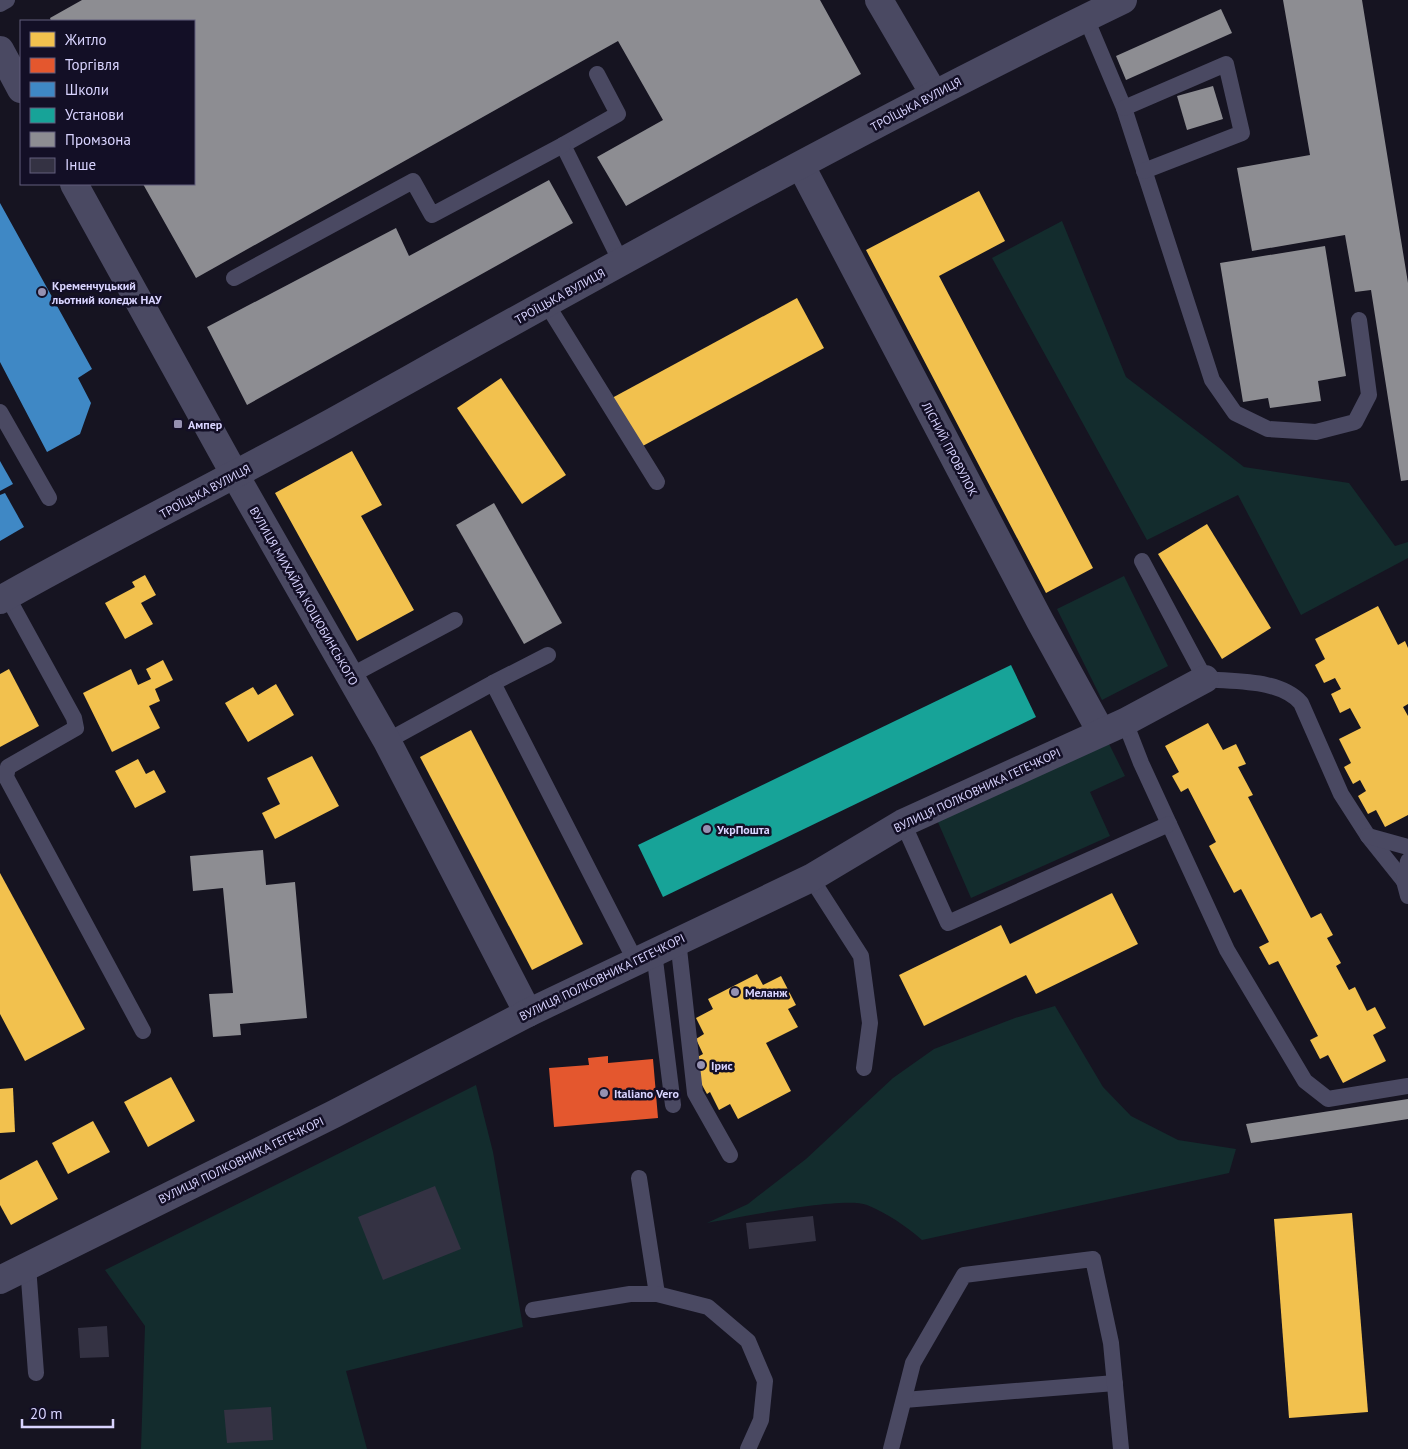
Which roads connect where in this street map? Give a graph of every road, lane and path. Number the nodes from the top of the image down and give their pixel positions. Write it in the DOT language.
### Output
graph roads {
  1 [pos="6,0"];
  2 [pos="879,0"];
  3 [pos="1123,0"];
  4 [pos="0,4"];
  5 [pos="1086,18"];
  6 [pos="0,50"];
  7 [pos="597,74"];
  8 [pos="20,87"];
  9 [pos="934,94"];
  10 [pos="1124,108"];
  11 [pos="563,145"];
  12 [pos="801,166"];
  13 [pos="1144,170"];
  14 [pos="75,185"];
  15 [pos="620,262"];
  16 [pos="234,278"];
  17 [pos="546,303"];
  18 [pos="1359,320"];
  19 [pos="0,412"];
  20 [pos="235,476"];
  21 [pos="656,482"];
  22 [pos="49,498"];
  23 [pos="1142,561"];
  24 [pos="3,598"];
  25 [pos="455,620"];
  26 [pos="548,655"];
  27 [pos="350,676"];
  28 [pos="1205,679"];
  29 [pos="493,683"];
  30 [pos="1113,727"];
  31 [pos="387,741"];
  32 [pos="903,823"];
  33 [pos="1169,824"];
  34 [pos="1368,836"];
  35 [pos="1408,846"];
  36 [pos="1408,861"];
  37 [pos="811,878"];
  38 [pos="1406,888"];
  39 [pos="656,951"];
  40 [pos="528,1013"];
  41 [pos="143,1031"];
  42 [pos="864,1068"];
  43 [pos="1408,1086"];
  44 [pos="673,1105"];
  45 [pos="730,1155"];
  46 [pos="639,1178"];
  47 [pos="28,1266"];
  48 [pos="0,1280"];
  49 [pos="657,1294"];
  50 [pos="533,1310"];
  51 [pos="36,1373"];
  52 [pos="1115,1383"];
  53 [pos="904,1400"];
  54 [pos="748,1449"];
  55 [pos="891,1449"];
  56 [pos="1121,1449"];
  1 -- 4 [label="lane"];
  2 -- 9 [label="street"];
  3 -- 5 [label="street, ТРОЇЦЬКА ВУЛИЦЯ"];
  5 -- 9 [label="street, ТРОЇЦЬКА ВУЛИЦЯ"];
  5 -- 10 [label="lane"];
  6 -- 8 [label="street"];
  7 -- 11 [label="lane"];
  9 -- 12 [label="street, ТРОЇЦЬКА ВУЛИЦЯ"];
  10 -- 13 [label="lane"];
  10 -- 13 [label="lane"];
  11 -- 15 [label="lane"];
  11 -- 16 [label="lane"];
  12 -- 15 [label="street, ТРОЇЦЬКА ВУЛИЦЯ"];
  12 -- 30 [label="street, ЛІСНИЙ ПРОВУЛОК"];
  13 -- 18 [label="lane"];
  14 -- 20 [label="street, ВУЛИЦЯ МИХАЙЛА КОЦЮБИНСЬКОГО"];
  15 -- 17 [label="street, ТРОЇЦЬКА ВУЛИЦЯ"];
  17 -- 20 [label="street, ТРОЇЦЬКА ВУЛИЦЯ"];
  17 -- 21 [label="lane"];
  19 -- 22 [label="lane"];
  20 -- 24 [label="street, ТРОЇЦЬКА ВУЛИЦЯ"];
  20 -- 27 [label="street, ВУЛИЦЯ МИХАЙЛА КОЦЮБИНСЬКОГО"];
  23 -- 28 [label="lane"];
  24 -- 41 [label="lane"];
  25 -- 27 [label="lane"];
  26 -- 29 [label="lane"];
  27 -- 31 [label="street, ВУЛИЦЯ МИХАЙЛА КОЦЮБИНСЬКОГО"];
  28 -- 30 [label="street, ВУЛИЦЯ ПОЛКОВНИКА ГЕГЕЧКОРІ"];
  28 -- 34 [label="lane"];
  29 -- 31 [label="lane"];
  29 -- 39 [label="lane"];
  30 -- 32 [label="street, ВУЛИЦЯ ПОЛКОВНИКА ГЕГЕЧКОРІ"];
  30 -- 33 [label="lane"];
  31 -- 40 [label="street, ВУЛИЦЯ МИХАЙЛА КОЦЮБИНСЬКОГО"];
  32 -- 33 [label="lane"];
  32 -- 37 [label="street, ВУЛИЦЯ ПОЛКОВНИКА ГЕГЕЧКОРІ"];
  33 -- 43 [label="lane"];
  34 -- 35 [label="lane"];
  34 -- 38 [label="lane"];
  36 -- 38 [label="lane"];
  37 -- 39 [label="street, ВУЛИЦЯ ПОЛКОВНИКА ГЕГЕЧКОРІ"];
  37 -- 42 [label="lane"];
  39 -- 40 [label="street, ВУЛИЦЯ ПОЛКОВНИКА ГЕГЕЧКОРІ"];
  39 -- 44 [label="lane"];
  39 -- 45 [label="lane"];
  40 -- 47 [label="street, ВУЛИЦЯ ПОЛКОВНИКА ГЕГЕЧКОРІ"];
  46 -- 49 [label="lane"];
  47 -- 48 [label="street, ВУЛИЦЯ ПОЛКОВНИКА ГЕГЕЧКОРІ"];
  47 -- 51 [label="lane"];
  49 -- 50 [label="lane"];
  49 -- 54 [label="lane"];
  52 -- 53 [label="lane"];
  52 -- 53 [label="lane"];
  52 -- 56 [label="lane"];
  53 -- 55 [label="lane"];
}
